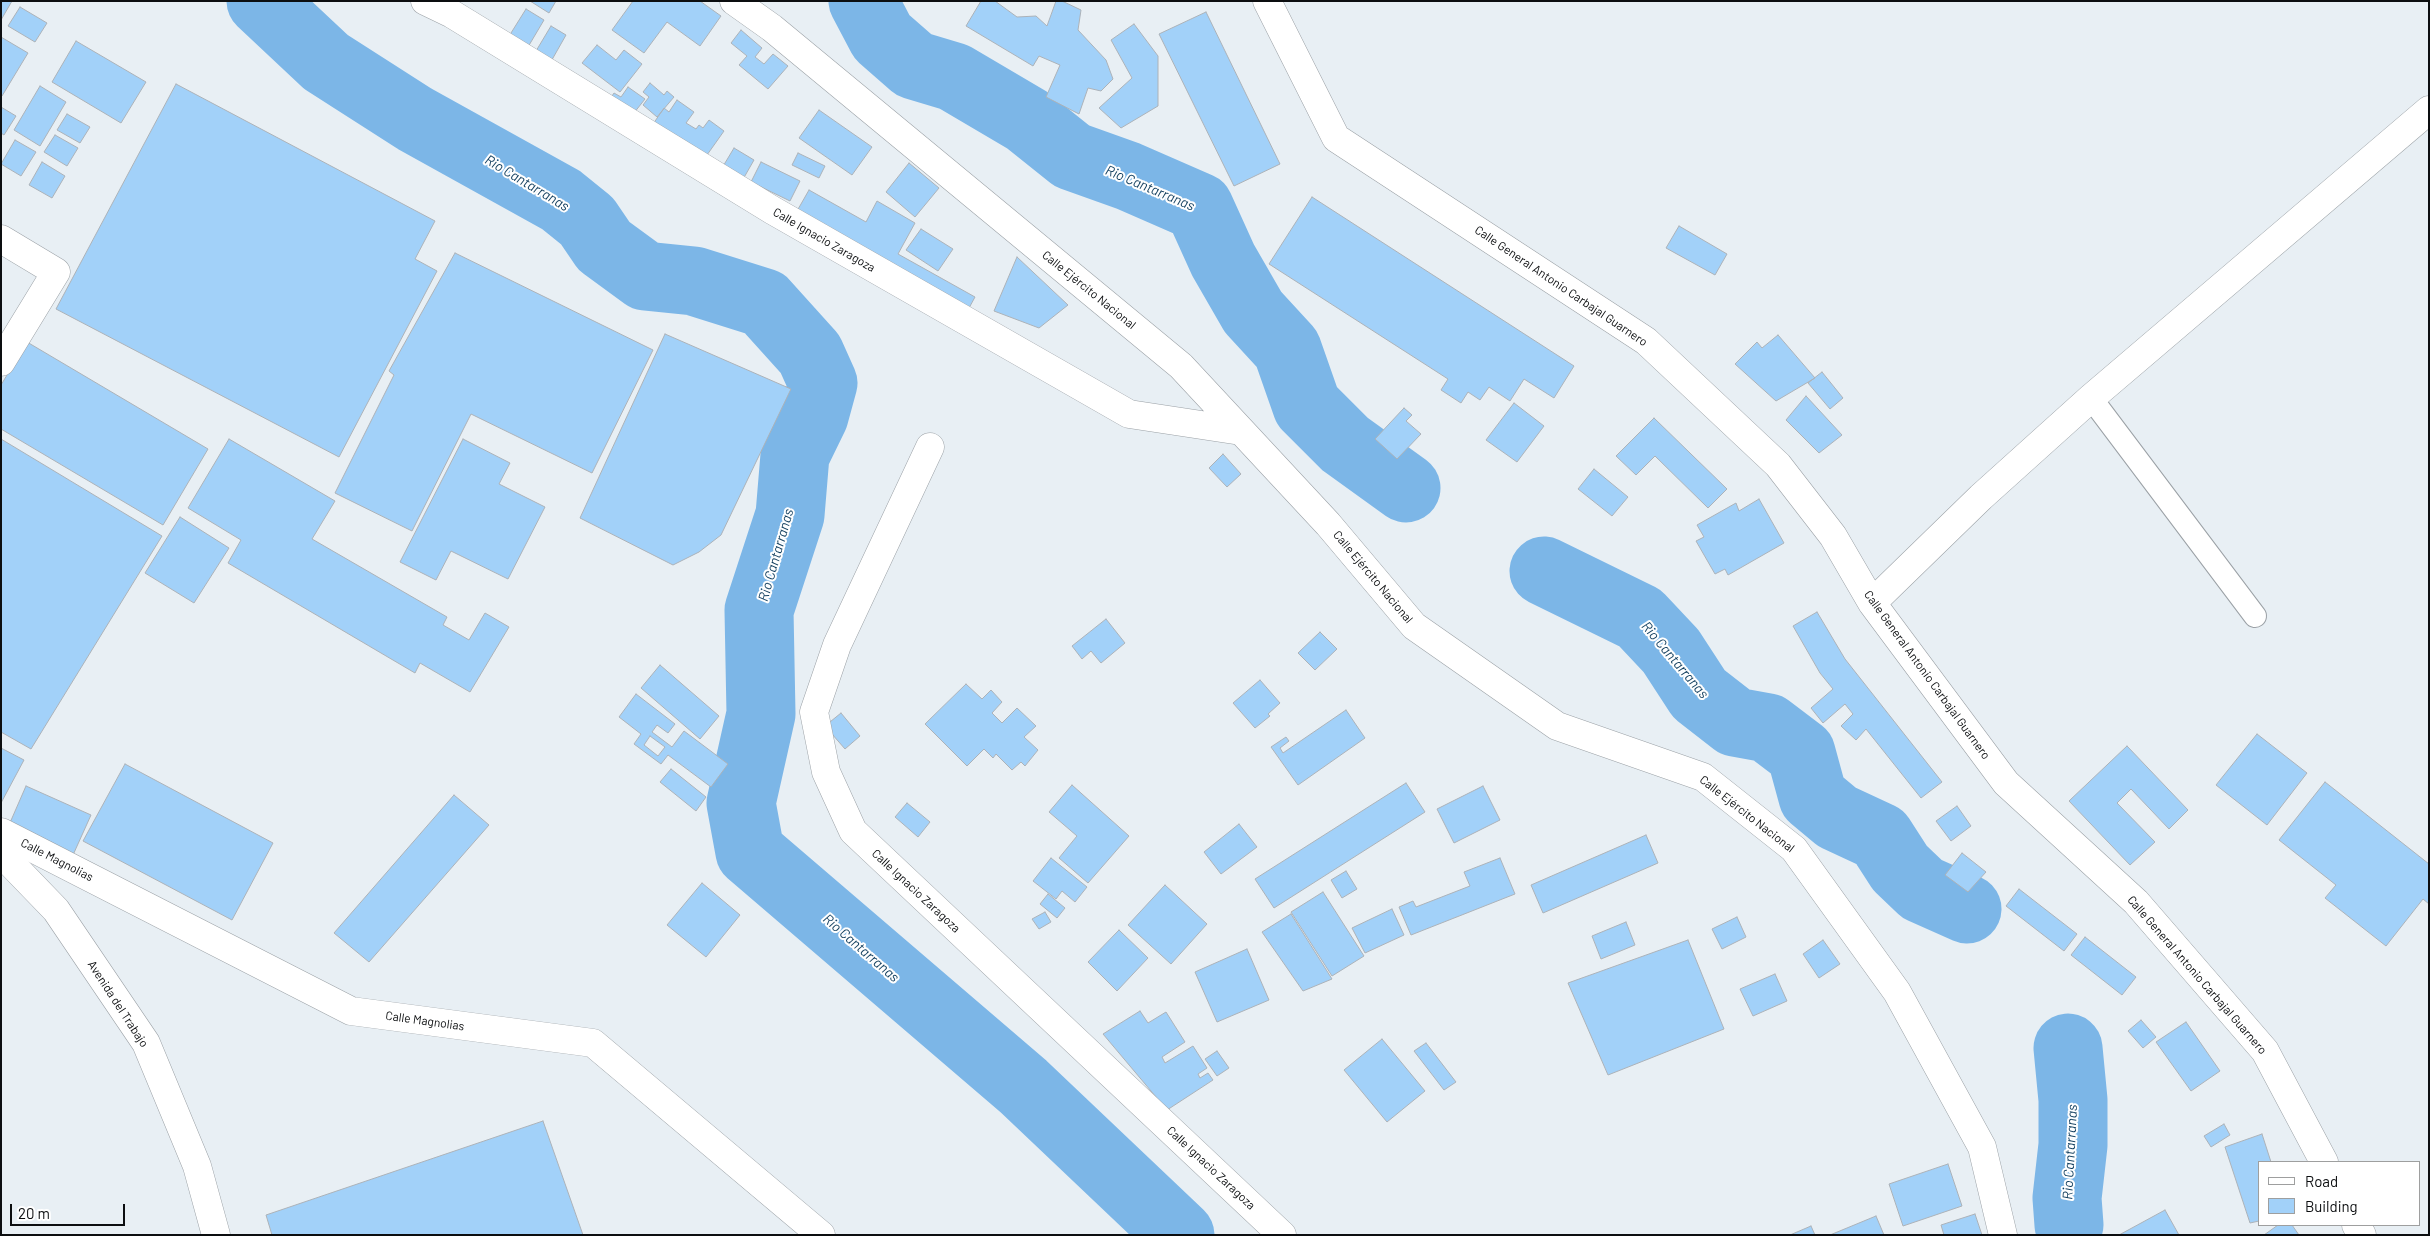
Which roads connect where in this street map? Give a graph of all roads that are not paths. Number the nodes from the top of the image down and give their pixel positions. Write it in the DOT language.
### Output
graph roads {
  1 [pos="425,1"];
  2 [pos="734,1"];
  3 [pos="1267,1"];
  4 [pos="2429,110"];
  5 [pos="1,239"];
  6 [pos="1,362"];
  7 [pos="2091,398"];
  8 [pos="1241,431"];
  9 [pos="930,447"];
  10 [pos="1872,603"];
  11 [pos="2255,616"];
  12 [pos="1,832"];
  13 [pos="1,853"];
  14 [pos="2323,1161"];
  15 [pos="216,1235"];
  16 [pos="821,1235"];
  17 [pos="1282,1235"];
  18 [pos="2003,1235"];
  1 -- 8 [label="street, Calle Ignacio Zaragoza"];
  2 -- 8 [label="street, Calle Ejército Nacional"];
  3 -- 10 [label="street, Calle General Antonio Carbajal Guarnero"];
  4 -- 7 [label="street"];
  5 -- 6 [label="street"];
  7 -- 10 [label="street"];
  7 -- 11 [label="lane"];
  8 -- 18 [label="street, Calle Ejército Nacional"];
  9 -- 17 [label="street, Calle Ignacio Zaragoza"];
  10 -- 14 [label="street, Calle General Antonio Carbajal Guarnero"];
  12 -- 16 [label="street, Calle Magnolias"];
  13 -- 15 [label="street, Avenida del Trabajo"];
}
